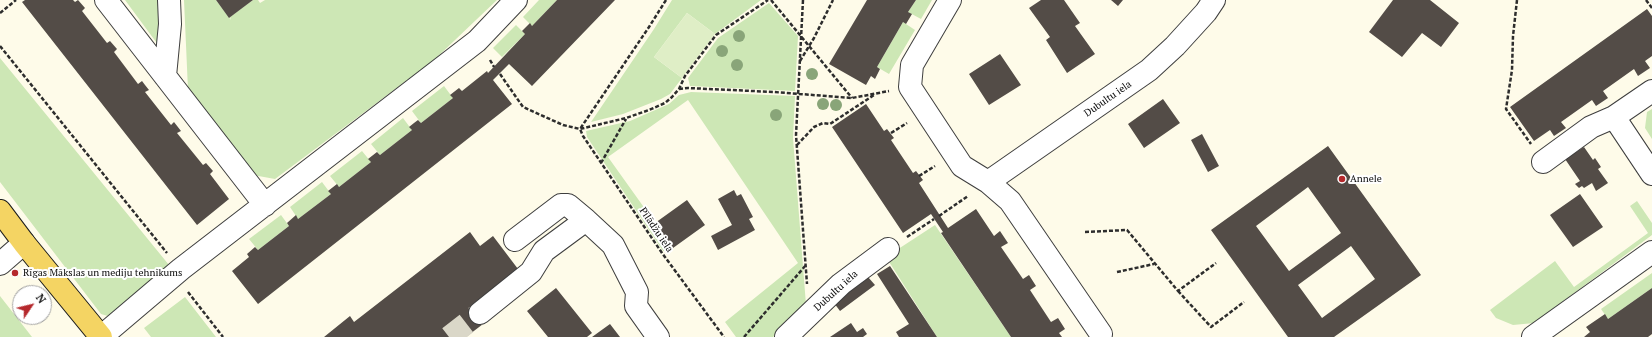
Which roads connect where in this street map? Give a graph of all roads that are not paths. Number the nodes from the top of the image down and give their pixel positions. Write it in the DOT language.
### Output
graph roads {
  1 [pos="106,0"];
  2 [pos="169,0"];
  3 [pos="516,0"];
  4 [pos="950,0"];
  5 [pos="1214,0"];
  6 [pos="165,76"];
  7 [pos="1652,91"];
  8 [pos="1614,118"];
  9 [pos="1538,154"];
  10 [pos="1652,174"];
  11 [pos="988,182"];
  12 [pos="265,205"];
  13 [pos="0,211"];
  14 [pos="586,220"];
  15 [pos="515,240"];
  16 [pos="24,243"];
  17 [pos="888,249"];
  18 [pos="1652,252"];
  19 [pos="0,264"];
  20 [pos="480,312"];
  21 [pos="1101,334"];
  22 [pos="101,337"];
  23 [pos="658,337"];
  24 [pos="786,337"];
  25 [pos="1533,337"];
  1 -- 6 [label="street"];
  2 -- 6 [label="street"];
  3 -- 12 [label="street"];
  4 -- 11 [label="street"];
  5 -- 11 [label="street, Dubultu iela"];
  6 -- 12 [label="street"];
  7 -- 8 [label="street"];
  8 -- 9 [label="street"];
  8 -- 10 [label="street"];
  11 -- 21 [label="street"];
  12 -- 22 [label="street"];
  13 -- 16 [label="main road"];
  14 -- 15 [label="street"];
  14 -- 20 [label="street"];
  14 -- 23 [label="street"];
  16 -- 19 [label="street"];
  16 -- 22 [label="main road"];
  17 -- 24 [label="street, Dubultu iela"];
  18 -- 25 [label="street"];
}
